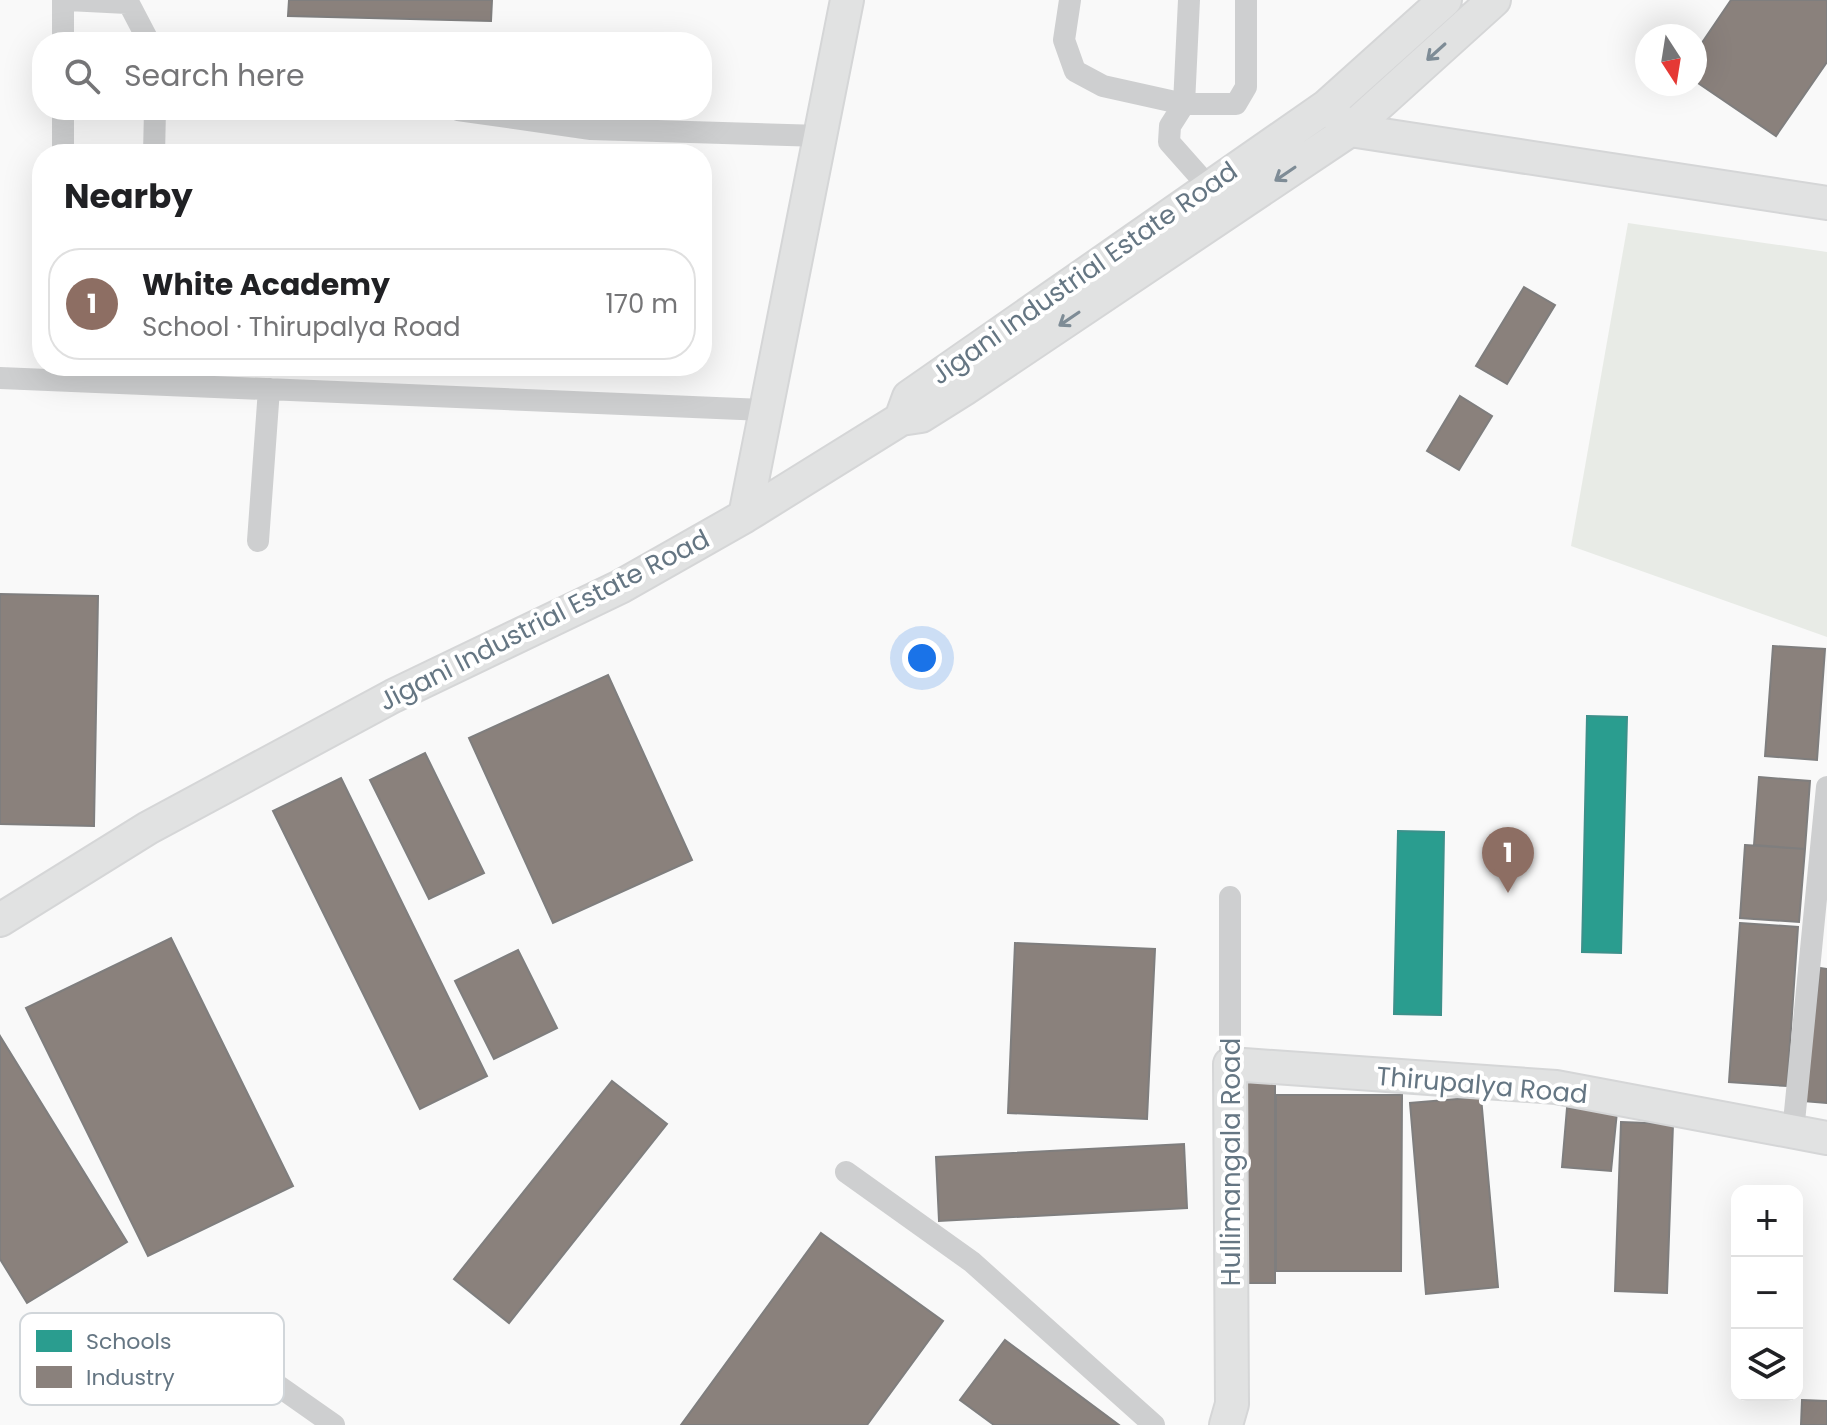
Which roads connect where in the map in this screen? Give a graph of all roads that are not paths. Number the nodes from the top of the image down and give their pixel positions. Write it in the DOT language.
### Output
graph roads {
  1 [pos="66,0"];
  2 [pos="847,0"];
  3 [pos="1070,0"];
  4 [pos="1189,0"];
  5 [pos="1246,0"];
  6 [pos="1445,0"];
  7 [pos="1494,0"];
  8 [pos="127,1"];
  9 [pos="64,32"];
  10 [pos="144,32"];
  11 [pos="1184,104"];
  12 [pos="1327,106"];
  13 [pos="63,120"];
  14 [pos="155,120"];
  15 [pos="528,120"];
  16 [pos="1350,130"];
  17 [pos="821,136"];
  18 [pos="63,144"];
  19 [pos="154,144"];
  20 [pos="1208,186"];
  21 [pos="1827,203"];
  22 [pos="0,378"];
  23 [pos="269,389"];
  24 [pos="766,410"];
  25 [pos="901,419"];
  26 [pos="745,516"];
  27 [pos="258,541"];
  28 [pos="1827,787"];
  29 [pos="1230,897"];
  30 [pos="0,920"];
  31 [pos="1230,1064"];
  32 [pos="1793,1132"];
  33 [pos="1827,1138"];
  34 [pos="846,1172"];
  35 [pos="284,1390"];
  36 [pos="334,1425"];
  37 [pos="1154,1425"];
  38 [pos="1226,1425"];
  1 -- 8 [label="street"];
  1 -- 9 [label="street"];
  2 -- 17 [label="main road"];
  3 -- 11 [label="street"];
  4 -- 11 [label="street"];
  5 -- 11 [label="street"];
  6 -- 12 [label="main road, Jigani Industrial Estate Road"];
  7 -- 16 [label="main road, Jigani Industrial Estate Road, one-way"];
  8 -- 10 [label="street"];
  11 -- 20 [label="street"];
  12 -- 16 [label="main road"];
  12 -- 20 [label="main road, Jigani Industrial Estate Road"];
  13 -- 18 [label="street"];
  14 -- 19 [label="street"];
  15 -- 17 [label="street"];
  16 -- 21 [label="main road"];
  16 -- 25 [label="main road, Jigani Industrial Estate Road, one-way"];
  17 -- 24 [label="main road"];
  20 -- 25 [label="main road, Jigani Industrial Estate Road"];
  22 -- 23 [label="street"];
  23 -- 24 [label="street"];
  23 -- 27 [label="street"];
  24 -- 26 [label="main road"];
  25 -- 26 [label="main road, Jigani Industrial Estate Road"];
  26 -- 30 [label="main road, Jigani Industrial Estate Road"];
  28 -- 32 [label="street"];
  29 -- 31 [label="street, Hullimangala Road"];
  31 -- 32 [label="main road, Thirupalya Road"];
  31 -- 38 [label="main road, Hullimangala Road"];
  32 -- 33 [label="main road, Thirupalya Road"];
  34 -- 37 [label="street"];
  35 -- 36 [label="street"];
}
